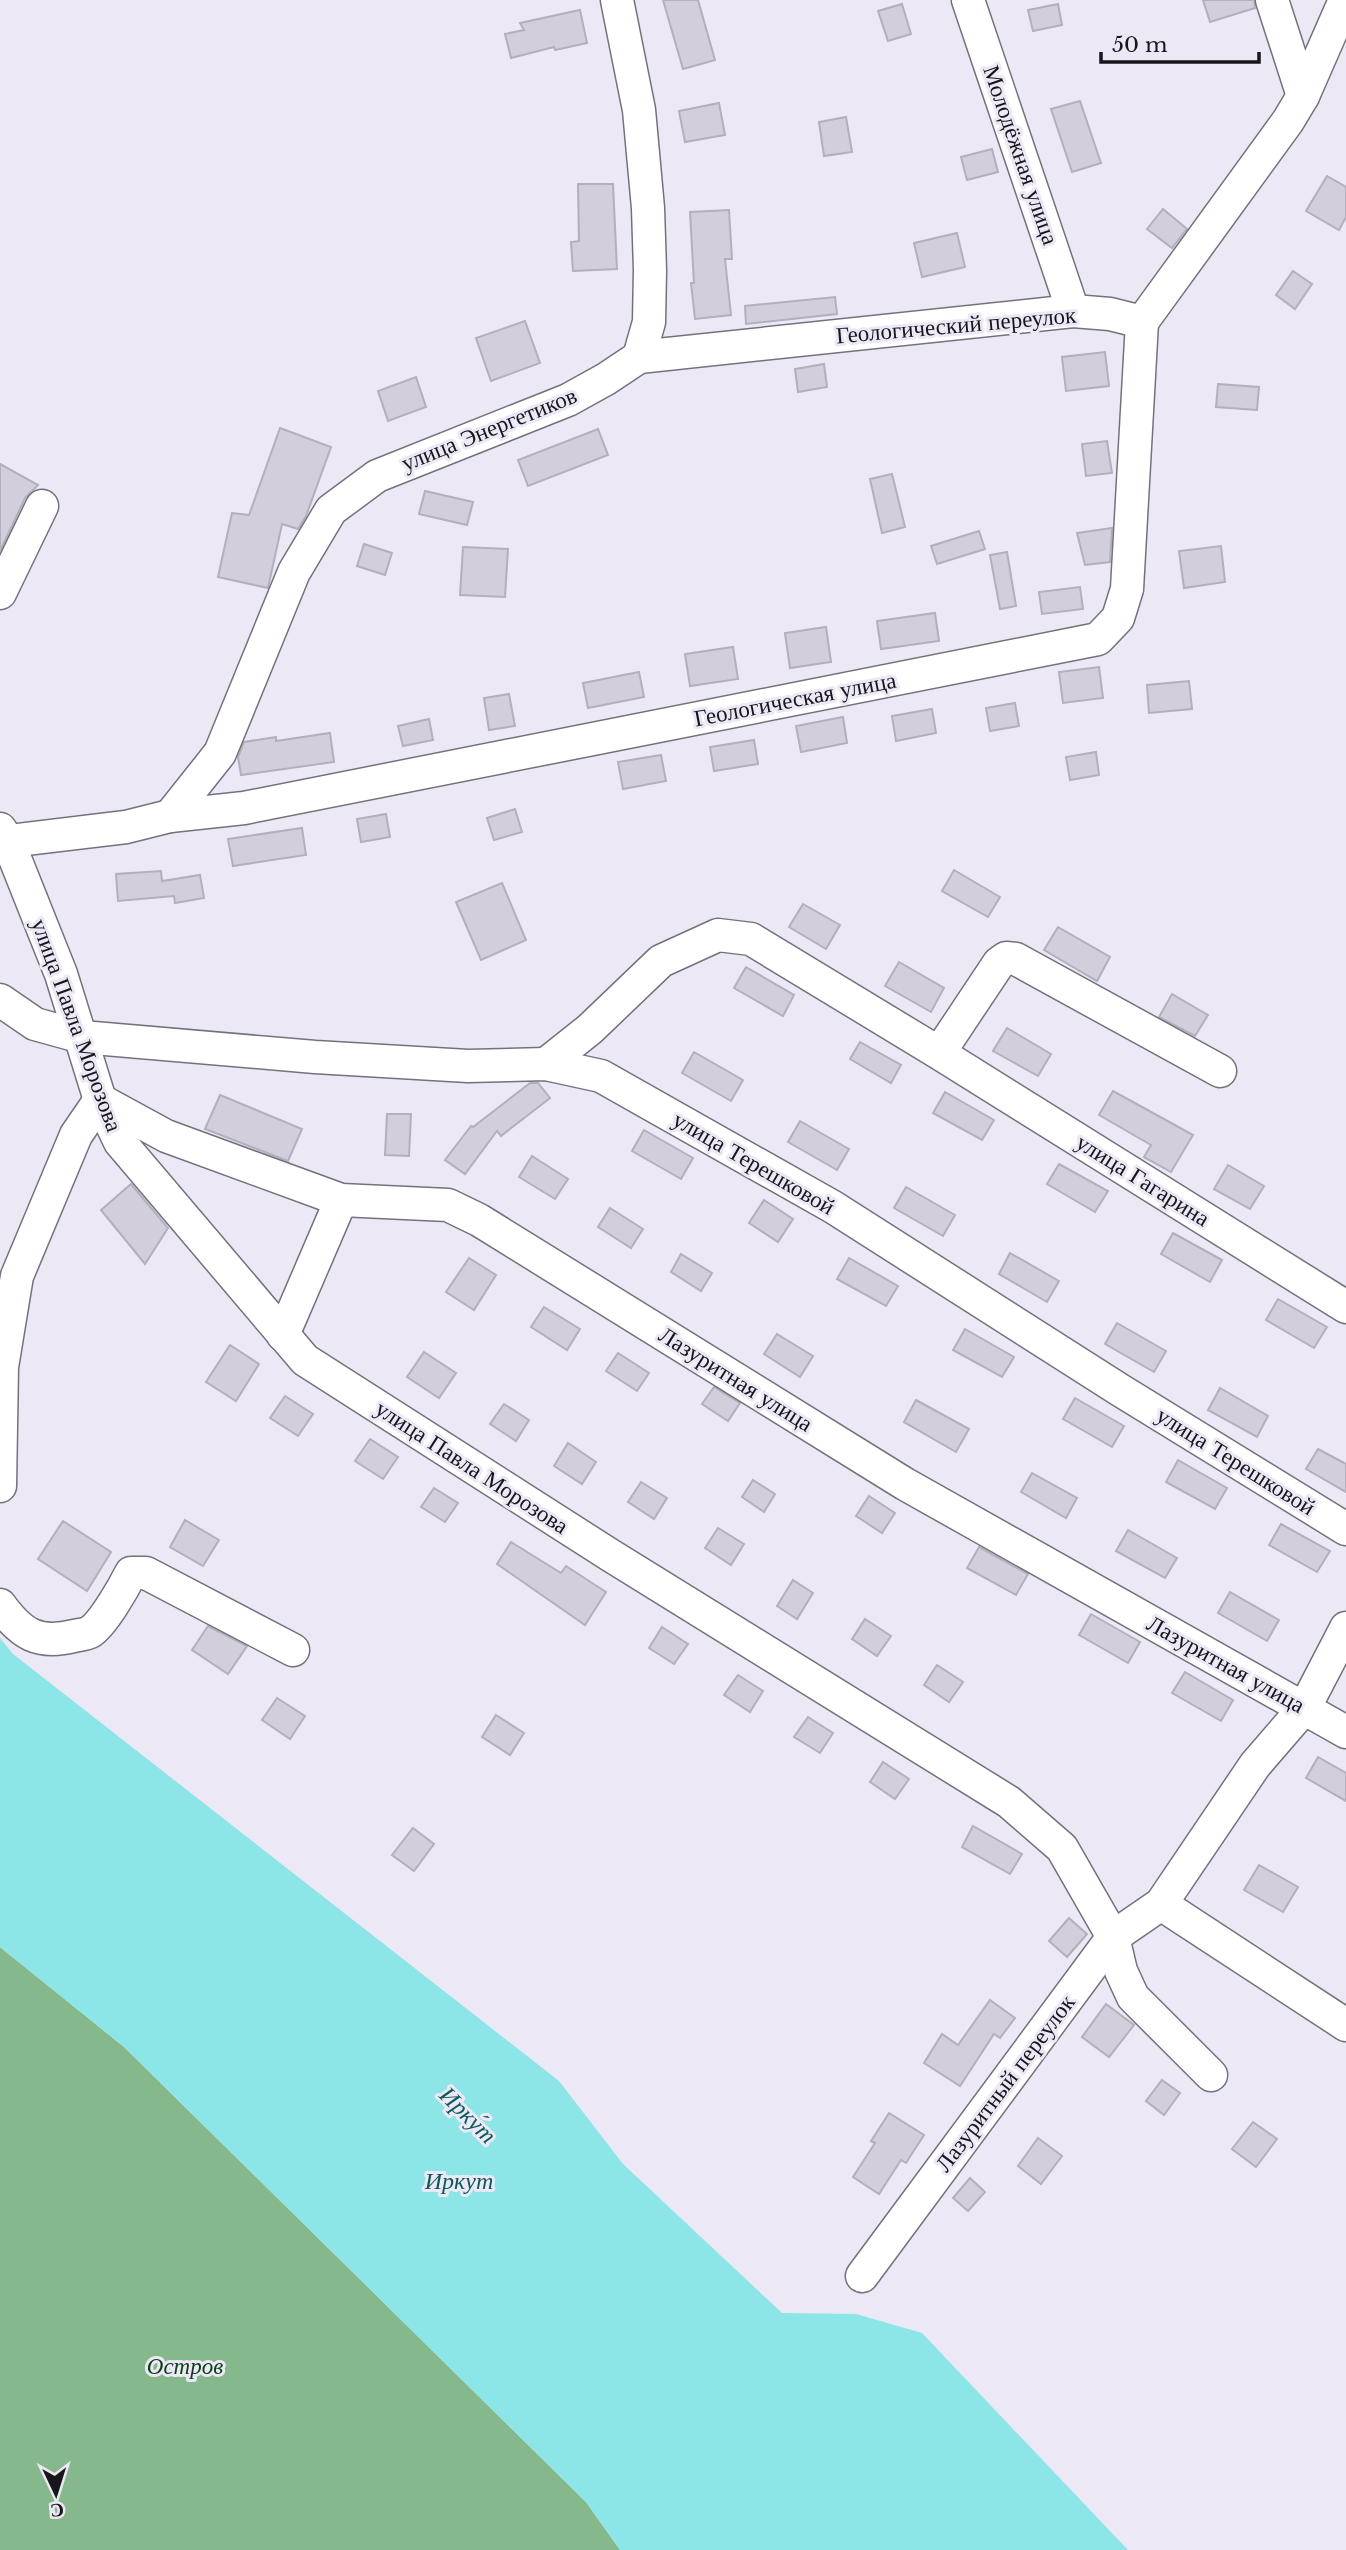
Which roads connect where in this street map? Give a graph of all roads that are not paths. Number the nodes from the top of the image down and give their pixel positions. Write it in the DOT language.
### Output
graph roads {
  1 [pos="617,0"];
  2 [pos="968,0"];
  3 [pos="1272,0"];
  4 [pos="1345,0"];
  5 [pos="1303,96"];
  6 [pos="1073,311"];
  7 [pos="1142,322"];
  8 [pos="639,357"];
  9 [pos="41,506"];
  10 [pos="0,593"];
  11 [pos="170,816"];
  12 [pos="3,837"];
  13 [pos="0,1000"];
  14 [pos="82,1037"];
  15 [pos="939,1053"];
  16 [pos="546,1064"];
  17 [pos="1220,1071"];
  18 [pos="100,1100"];
  19 [pos="341,1200"];
  20 [pos="1346,1307"];
  21 [pos="283,1335"];
  22 [pos="0,1486"];
  23 [pos="1346,1529"];
  24 [pos="0,1605"];
  25 [pos="1346,1628"];
  26 [pos="293,1650"];
  27 [pos="1305,1707"];
  28 [pos="1346,1732"];
  29 [pos="1161,1904"];
  30 [pos="1114,1937"];
  31 [pos="1346,2025"];
  32 [pos="1211,2075"];
  33 [pos="862,2276"];
  1 -- 8 [label="street"];
  2 -- 6 [label="street, Молодёжная улица"];
  3 -- 5 [label="street"];
  4 -- 5 [label="street"];
  5 -- 7 [label="street"];
  6 -- 7 [label="street, Геологический переулок"];
  6 -- 8 [label="street, Геологический переулок"];
  7 -- 11 [label="street, Геологическая улица"];
  8 -- 11 [label="street, улица Энергетиков"];
  9 -- 10 [label="street"];
  11 -- 12 [label="street, Геологическая улица"];
  12 -- 14 [label="street, улица Павла Морозова"];
  13 -- 14 [label="street, улица Терешковой"];
  14 -- 16 [label="street, улица Терешковой"];
  14 -- 18 [label="street, улица Павла Морозова"];
  15 -- 16 [label="street, улица Гагарина"];
  15 -- 17 [label="street"];
  15 -- 20 [label="street, улица Гагарина"];
  16 -- 23 [label="street, улица Терешковой"];
  18 -- 19 [label="street, Лазуритная улица"];
  18 -- 21 [label="street, улица Павла Морозова"];
  18 -- 22 [label="street"];
  19 -- 21 [label="street"];
  19 -- 27 [label="street, Лазуритная улица"];
  21 -- 30 [label="street, улица Павла Морозова"];
  24 -- 26 [label="street"];
  25 -- 27 [label="street, Лазуритный переулок"];
  27 -- 28 [label="street, Лазуритная улица"];
  27 -- 29 [label="street, Лазуритный переулок"];
  29 -- 30 [label="street, Лазуритный переулок"];
  29 -- 31 [label="street"];
  30 -- 32 [label="street, улица Павла Морозова"];
  30 -- 33 [label="street, Лазуритный переулок"];
}
